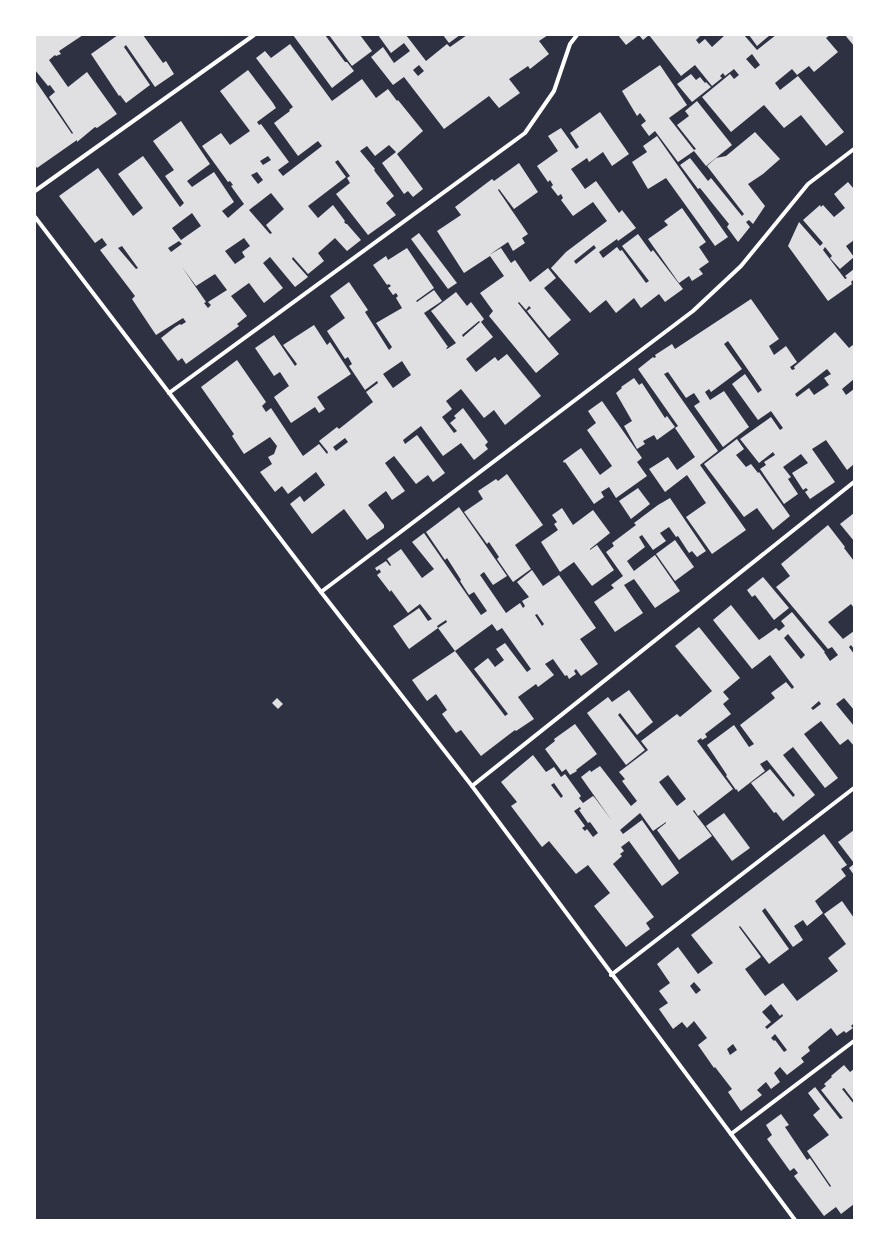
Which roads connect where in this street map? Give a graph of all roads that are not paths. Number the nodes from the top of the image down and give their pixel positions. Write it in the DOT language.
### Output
graph roads {
  1 [pos="254,35"];
  2 [pos="577,35"];
  3 [pos="854,149"];
  4 [pos="35,191"];
  5 [pos="35,217"];
  6 [pos="169,393"];
  7 [pos="854,482"];
  8 [pos="321,592"];
  9 [pos="472,786"];
  10 [pos="854,788"];
  11 [pos="611,975"];
  12 [pos="854,1041"];
  13 [pos="731,1134"];
  14 [pos="795,1220"];
  1 -- 4 [label="street"];
  2 -- 6 [label="street"];
  3 -- 8 [label="street"];
  5 -- 6 [label="street"];
  6 -- 8 [label="street"];
  7 -- 9 [label="street"];
  8 -- 9 [label="street"];
  9 -- 11 [label="street"];
  10 -- 11 [label="street"];
  11 -- 13 [label="street"];
  12 -- 13 [label="street"];
  13 -- 14 [label="street"];
}
